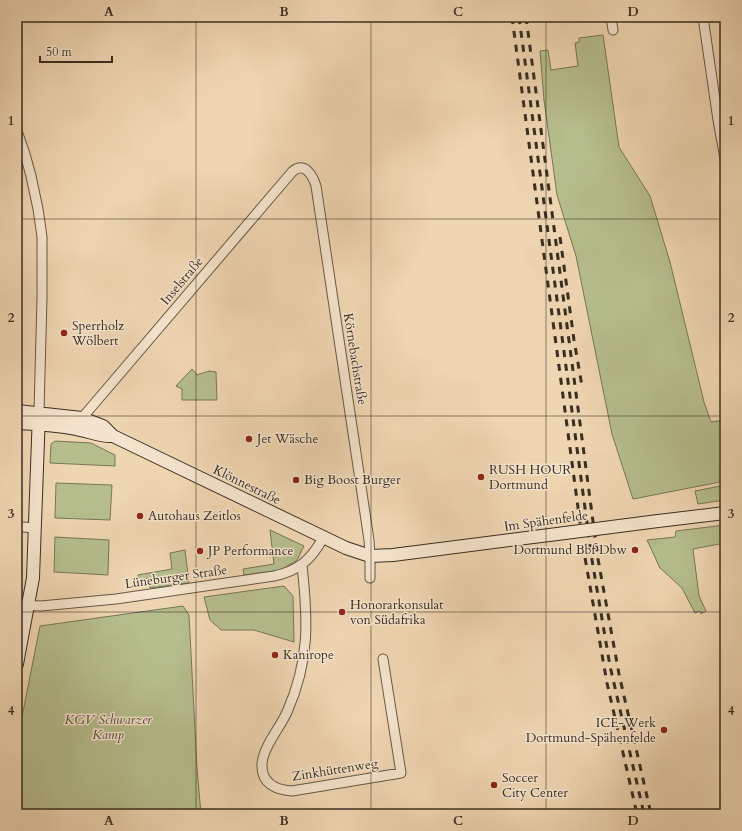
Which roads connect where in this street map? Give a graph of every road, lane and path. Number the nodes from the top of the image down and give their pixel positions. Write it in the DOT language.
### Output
graph roads {
  1 [pos="611,17"];
  2 [pos="703,17"];
  3 [pos="613,30"];
  4 [pos="17,131"];
  5 [pos="725,159"];
  6 [pos="305,170"];
  7 [pos="17,411"];
  8 [pos="39,418"];
  9 [pos="82,418"];
  10 [pos="17,423"];
  11 [pos="113,436"];
  12 [pos="725,513"];
  13 [pos="323,538"];
  14 [pos="370,556"];
  15 [pos="302,565"];
  16 [pos="370,578"];
  17 [pos="23,605"];
  18 [pos="383,659"];
  19 [pos="17,664"];
  1 -- 3 [label="street"];
  2 -- 5 [label="street"];
  4 -- 8 [label="street"];
  6 -- 9 [label="street, Inselstraße"];
  6 -- 14 [label="street, Körnebachstraße"];
  7 -- 8 [label="main road, Klönnestraße"];
  8 -- 9 [label="main road, Klönnestraße"];
  8 -- 10 [label="main road, Klönnestraße"];
  8 -- 11 [label="main road, Klönnestraße"];
  8 -- 17 [label="main road"];
  9 -- 11 [label="main road, Klönnestraße"];
  11 -- 13 [label="main road, Klönnestraße"];
  12 -- 14 [label="main road, Im Spähenfelde, bridge"];
  13 -- 14 [label="main road, Klönnestraße"];
  13 -- 15 [label="street, Lüneburger Straße"];
  14 -- 16 [label="street"];
  15 -- 17 [label="street, Lüneburger Straße"];
  15 -- 18 [label="street, Zinkhüttenweg"];
  17 -- 19 [label="main road"];
}
